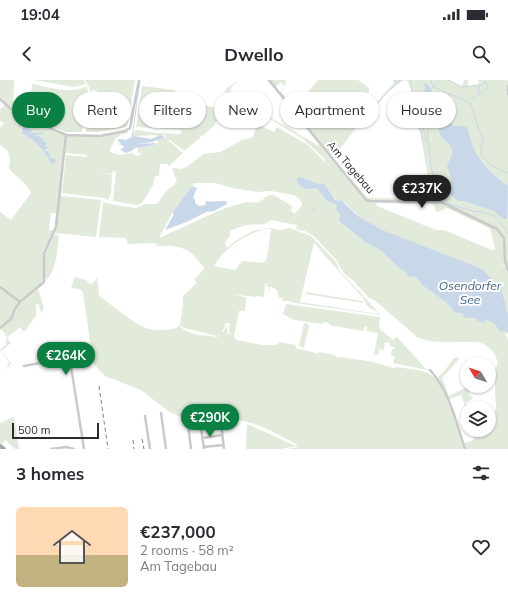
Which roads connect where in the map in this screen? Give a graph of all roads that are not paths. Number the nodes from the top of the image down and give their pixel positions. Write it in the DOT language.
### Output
graph roads {
  1 [pos="139,80"];
  2 [pos="269,80"];
  3 [pos="508,86"];
  4 [pos="508,94"];
  5 [pos="0,99"];
  6 [pos="66,135"];
  7 [pos="508,270"];
  8 [pos="0,287"];
  9 [pos="20,302"];
  10 [pos="0,328"];
  11 [pos="24,366"];
  12 [pos="430,370"];
  13 [pos="161,413"];
  14 [pos="145,416"];
  15 [pos="188,424"];
  16 [pos="222,435"];
  17 [pos="203,438"];
  18 [pos="224,445"];
  19 [pos="204,448"];
  20 [pos="51,449"];
  21 [pos="74,449"];
  22 [pos="84,449"];
  23 [pos="150,449"];
  24 [pos="166,449"];
  25 [pos="191,449"];
  26 [pos="224,449"];
  27 [pos="464,449"];
  1 -- 6 [label="street"];
  2 -- 7 [label="street, Am Tagebau"];
  3 -- 4 [label="street"];
  5 -- 6 [label="street"];
  6 -- 9 [label="street"];
  8 -- 9 [label="street"];
  9 -- 10 [label="street"];
  11 -- 22 [label="street"];
  12 -- 27 [label="street"];
  13 -- 24 [label="street"];
  14 -- 23 [label="street"];
  15 -- 25 [label="street"];
  16 -- 17 [label="street"];
  16 -- 17 [label="street"];
  16 -- 18 [label="street"];
  17 -- 19 [label="street"];
  18 -- 19 [label="street"];
  18 -- 26 [label="street"];
  20 -- 21 [label="street"];
}
